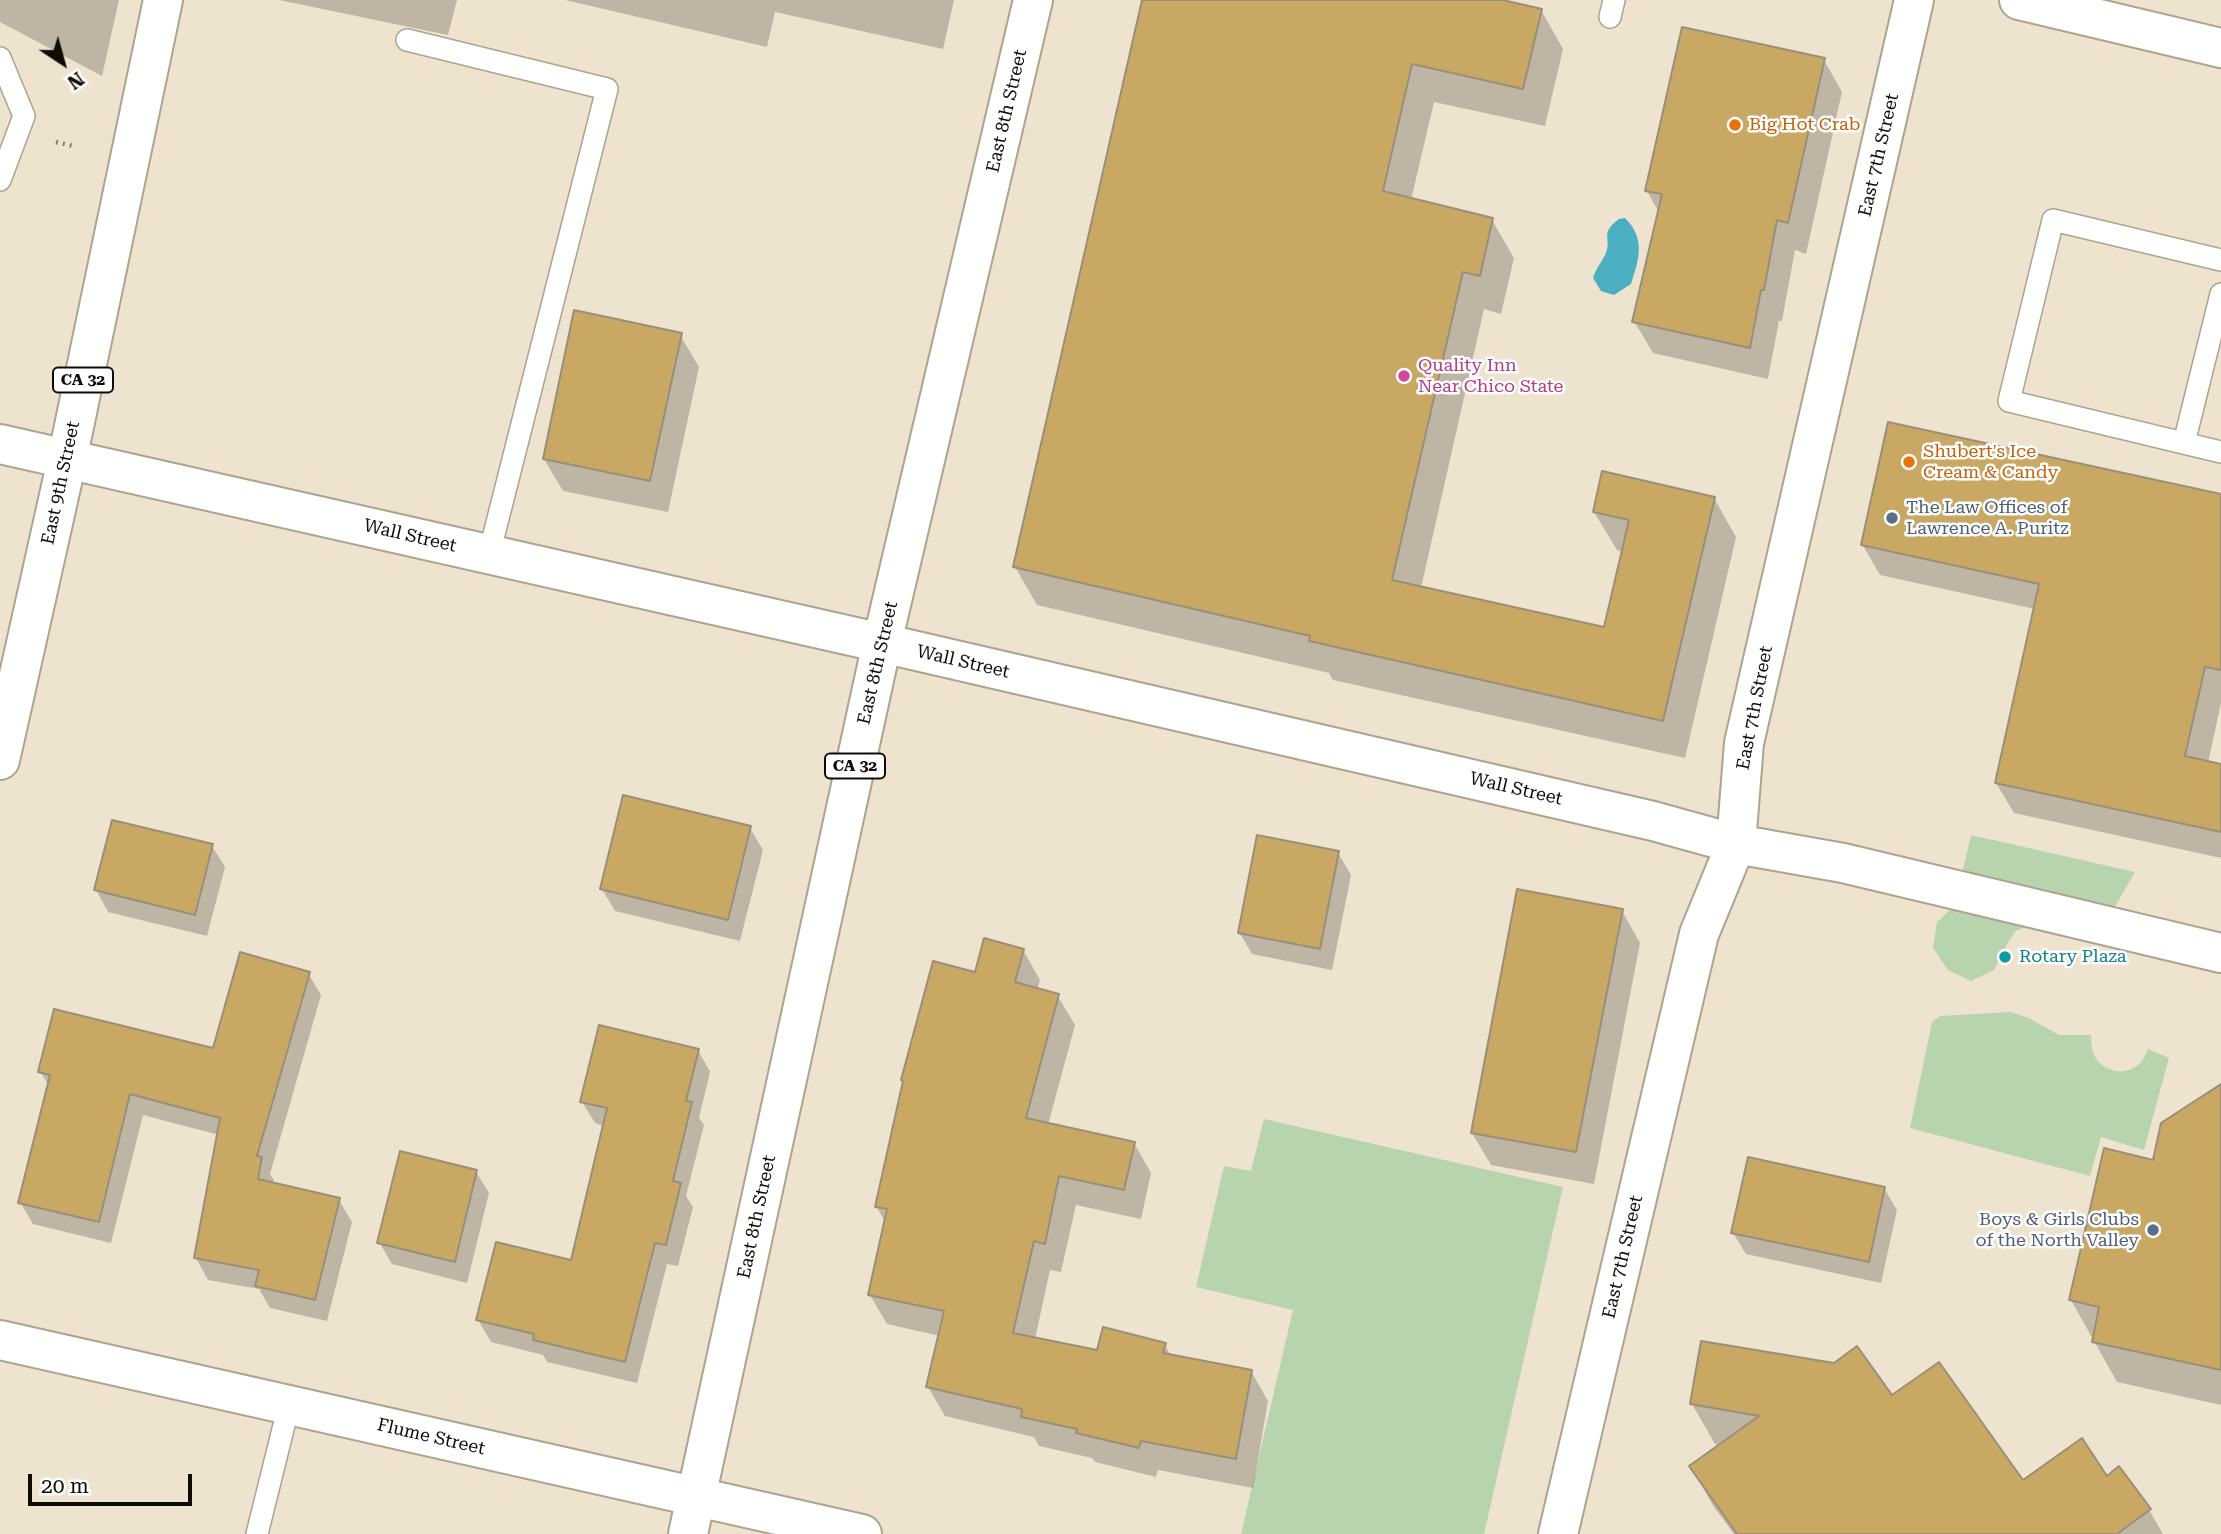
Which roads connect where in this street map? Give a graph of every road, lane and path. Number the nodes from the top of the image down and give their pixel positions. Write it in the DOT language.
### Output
graph roads {
  1 [pos="163,0"];
  2 [pos="1033,0"];
  3 [pos="1914,0"];
  4 [pos="2020,0"];
  5 [pos="2086,8"];
  6 [pos="407,40"];
  7 [pos="2221,48"];
  8 [pos="0,58"];
  9 [pos="0,180"];
  10 [pos="2221,260"];
  11 [pos="2221,294"];
  12 [pos="2185,443"];
  13 [pos="0,444"];
  14 [pos="2221,452"];
  15 [pos="67,460"];
  16 [pos="489,554"];
  17 [pos="882,643"];
  18 [pos="0,760"];
  19 [pos="1736,844"];
  20 [pos="2221,953"];
  21 [pos="0,1340"];
  22 [pos="289,1405"];
  23 [pos="696,1497"];
  24 [pos="257,1534"];
  25 [pos="688,1534"];
  26 [pos="862,1534"];
  27 [pos="1558,1534"];
  1 -- 15 [label="street, East 9th Street / CA 32"];
  2 -- 17 [label="street, East 8th Street / CA 32"];
  3 -- 19 [label="street, East 7th Street"];
  4 -- 5 [label="street"];
  5 -- 7 [label="street"];
  6 -- 16 [label="lane"];
  8 -- 9 [label="lane"];
  10 -- 12 [label="lane"];
  11 -- 12 [label="lane"];
  12 -- 14 [label="lane"];
  13 -- 15 [label="street, Wall Street"];
  15 -- 16 [label="street, Wall Street"];
  15 -- 18 [label="street, East 9th Street / CA 32"];
  16 -- 17 [label="street, Wall Street"];
  17 -- 19 [label="street, Wall Street"];
  17 -- 23 [label="street, East 8th Street / CA 32"];
  19 -- 20 [label="street, Wall Street"];
  19 -- 27 [label="street, East 7th Street"];
  21 -- 22 [label="street, Flume Street"];
  22 -- 23 [label="street, Flume Street"];
  22 -- 24 [label="lane"];
  23 -- 25 [label="street, East 8th Street / CA 32"];
  23 -- 26 [label="street, Flume Street"];
}
